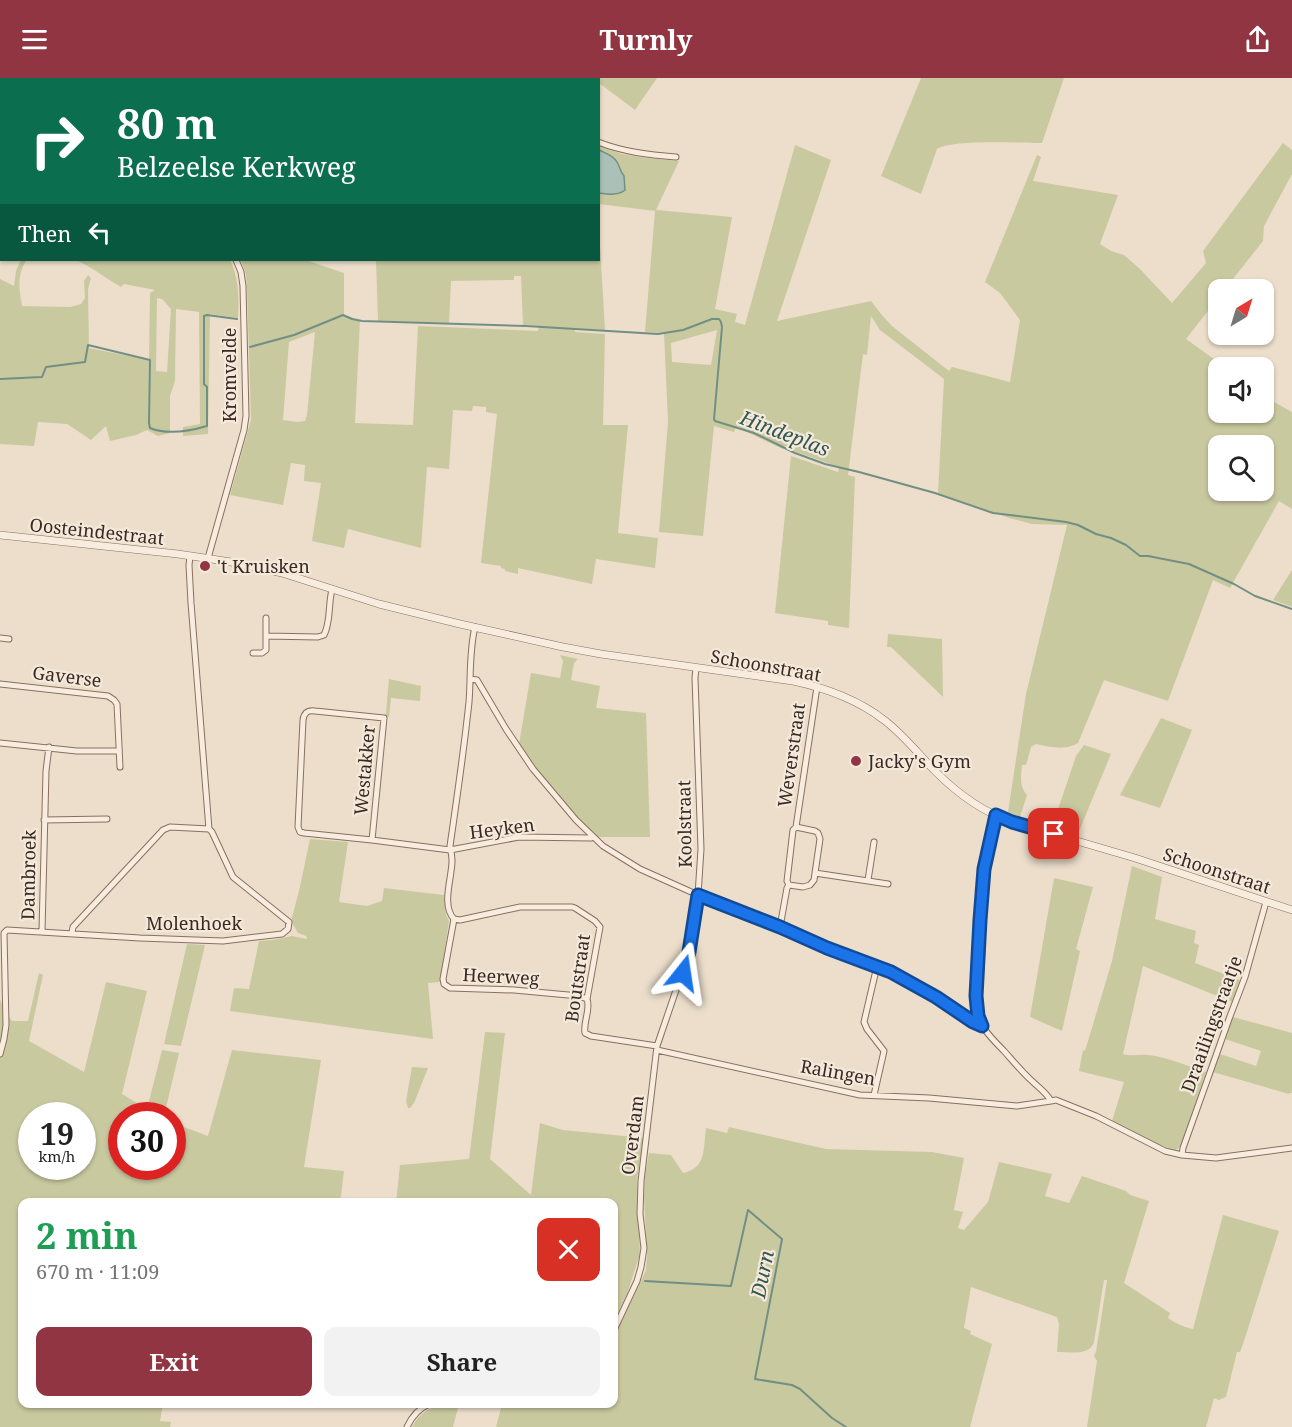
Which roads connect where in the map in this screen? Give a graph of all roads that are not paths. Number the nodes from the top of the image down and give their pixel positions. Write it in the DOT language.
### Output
graph roads {
  1 [pos="600,143"];
  2 [pos="676,157"];
  3 [pos="236,261"];
  4 [pos="0,535"];
  5 [pos="190,556"];
  6 [pos="208,558"];
  7 [pos="332,590"];
  8 [pos="266,618"];
  9 [pos="475,627"];
  10 [pos="266,636"];
  11 [pos="0,639"];
  12 [pos="9,639"];
  13 [pos="253,653"];
  14 [pos="696,668"];
  15 [pos="471,679"];
  16 [pos="0,684"];
  17 [pos="817,687"];
  18 [pos="0,742"];
  19 [pos="49,747"];
  20 [pos="118,751"];
  21 [pos="120,767"];
  22 [pos="996,815"];
  23 [pos="44,820"];
  24 [pos="101,826"];
  25 [pos="298,827"];
  26 [pos="796,827"];
  27 [pos="209,829"];
  28 [pos="592,837"];
  29 [pos="372,840"];
  30 [pos="874,842"];
  31 [pos="450,850"];
  32 [pos="815,873"];
  33 [pos="868,880"];
  34 [pos="888,884"];
  35 [pos="789,885"];
  36 [pos="698,895"];
  37 [pos="1266,902"];
  38 [pos="1292,910"];
  39 [pos="454,919"];
  40 [pos="780,927"];
  41 [pos="42,931"];
  42 [pos="72,933"];
  43 [pos="877,966"];
  44 [pos="586,999"];
  45 [pos="982,1026"];
  46 [pos="657,1048"];
  47 [pos="0,1054"];
  48 [pos="874,1095"];
  49 [pos="1051,1101"];
  50 [pos="1292,1148"];
  51 [pos="1182,1155"];
  52 [pos="618,1321"];
  53 [pos="423,1408"];
  54 [pos="407,1427"];
  1 -- 2 [label="street"];
  3 -- 6 [label="street, Kromvelde"];
  4 -- 5 [label="street, Oosteindestraat"];
  5 -- 6 [label="street, Schoonstraat"];
  5 -- 27 [label="street, Molenhoek"];
  6 -- 7 [label="street, Schoonstraat"];
  7 -- 9 [label="street, Schoonstraat"];
  7 -- 10 [label="street"];
  8 -- 10 [label="street"];
  9 -- 14 [label="street, Schoonstraat"];
  9 -- 15 [label="street"];
  10 -- 13 [label="street"];
  11 -- 12 [label="street"];
  14 -- 17 [label="street, Schoonstraat"];
  14 -- 36 [label="street, Koolstraat"];
  15 -- 28 [label="street"];
  15 -- 31 [label="street"];
  16 -- 20 [label="street, Gaverse"];
  17 -- 22 [label="street, Schoonstraat"];
  17 -- 26 [label="street, Weverstraat"];
  18 -- 19 [label="street"];
  19 -- 20 [label="street"];
  19 -- 23 [label="street, Dambroek"];
  20 -- 21 [label="street, Gaverse"];
  22 -- 37 [label="street, Schoonstraat"];
  22 -- 45 [label="street"];
  23 -- 24 [label="street, Dambroek"];
  23 -- 41 [label="street, Dambroek"];
  25 -- 29 [label="street, Heyken"];
  25 -- 29 [label="street, Westakker"];
  26 -- 32 [label="street, Weverstraat"];
  26 -- 35 [label="street, Weverstraat"];
  27 -- 42 [label="street"];
  27 -- 42 [label="street, Molenhoek"];
  28 -- 31 [label="street, Heyken"];
  28 -- 36 [label="street"];
  29 -- 31 [label="street, Heyken"];
  30 -- 33 [label="street"];
  31 -- 39 [label="street"];
  32 -- 33 [label="street"];
  32 -- 35 [label="street"];
  33 -- 34 [label="street"];
  35 -- 40 [label="street, Weverstraat"];
  36 -- 40 [label="street"];
  36 -- 46 [label="street, Koolstraat"];
  37 -- 38 [label="street, Schoonstraat"];
  37 -- 51 [label="street, Draailingstraatje"];
  39 -- 44 [label="street, Heerweg"];
  39 -- 44 [label="street, Boutstraat"];
  40 -- 43 [label="street"];
  41 -- 42 [label="street, Molenhoek"];
  41 -- 47 [label="street, Molenhoek"];
  43 -- 45 [label="street"];
  43 -- 48 [label="street"];
  44 -- 46 [label="street, Boutstraat"];
  45 -- 49 [label="street"];
  46 -- 48 [label="street, Ralingen"];
  46 -- 52 [label="street, Overdam"];
  48 -- 49 [label="street, Ralingen"];
  49 -- 51 [label="street, Ralingen"];
  50 -- 51 [label="street, Ralingen"];
  53 -- 54 [label="street"];
}
